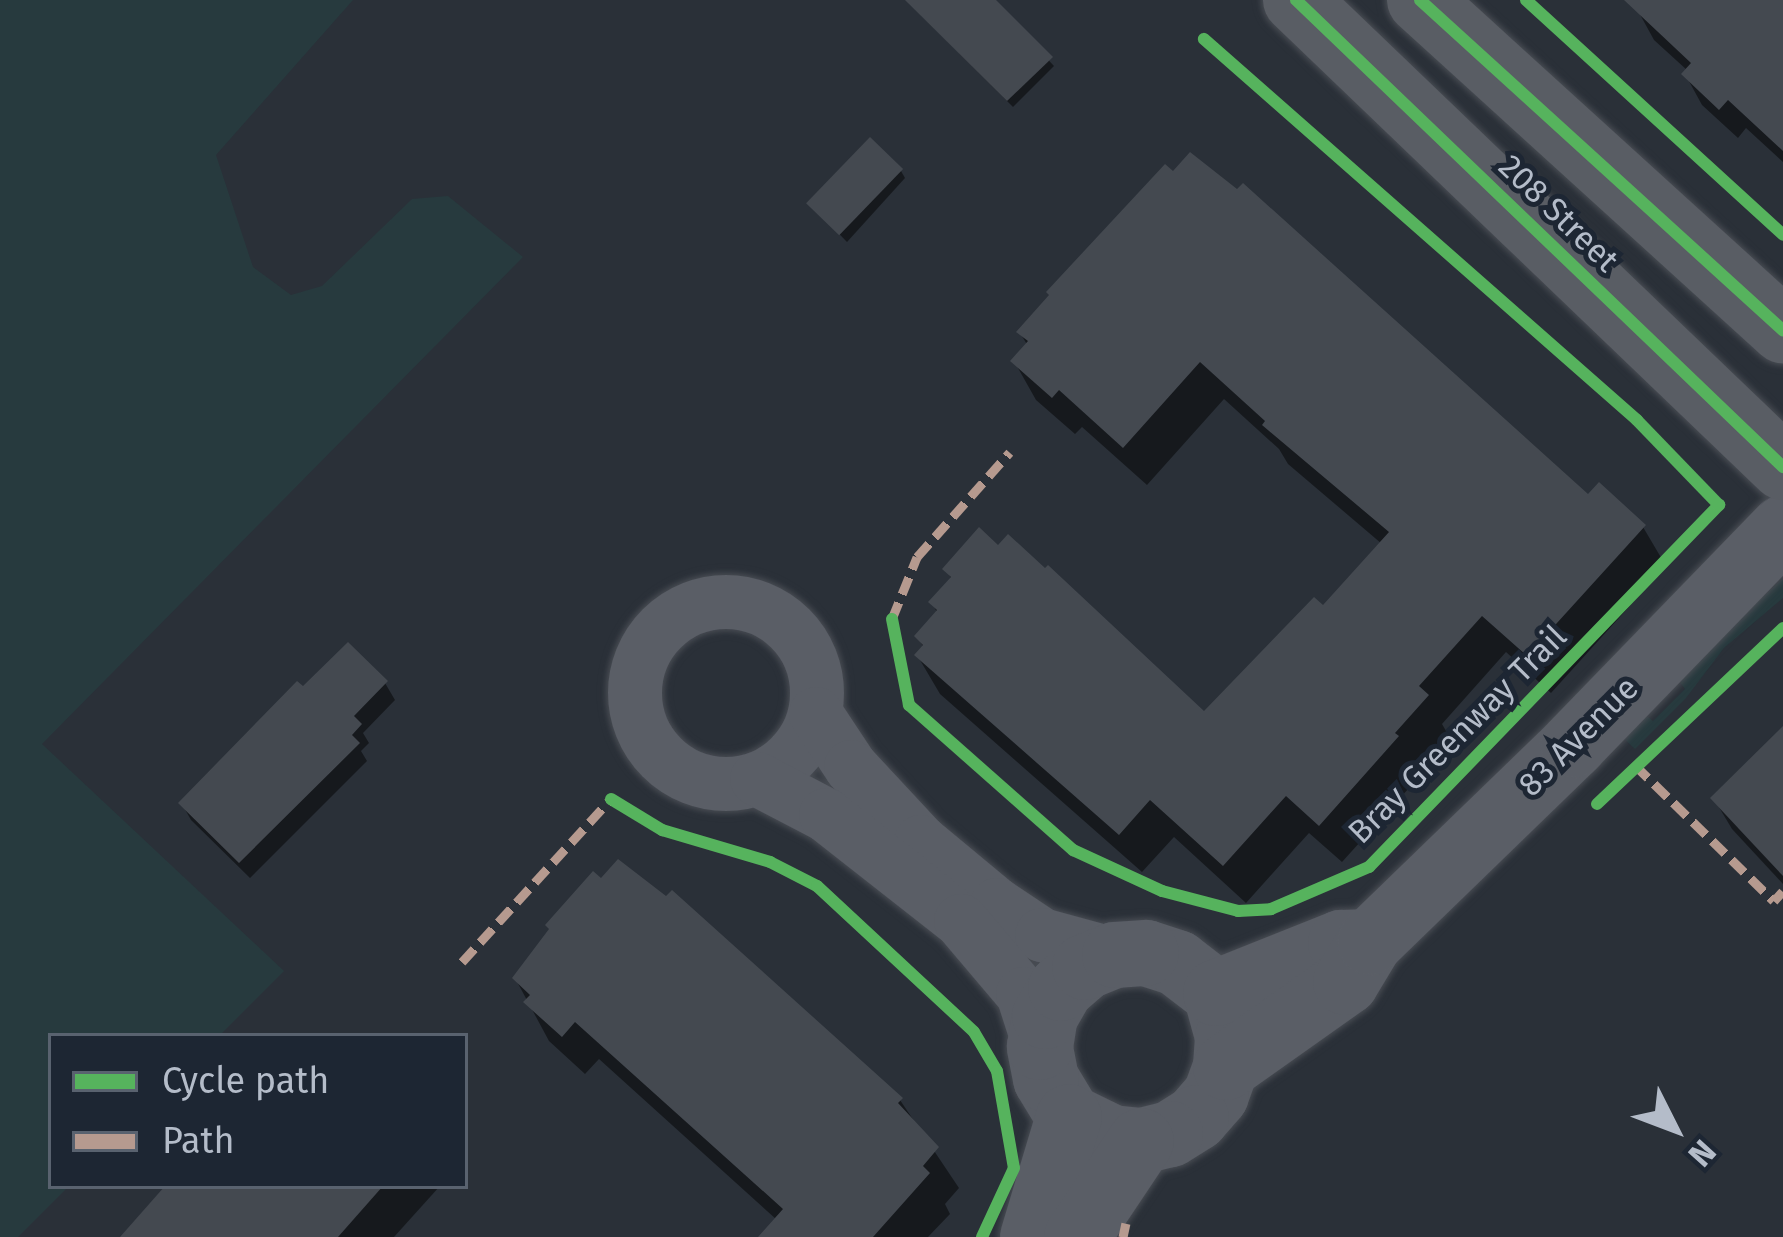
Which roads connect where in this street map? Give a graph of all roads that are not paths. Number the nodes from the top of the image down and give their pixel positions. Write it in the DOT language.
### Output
graph roads {
  1 [pos="1297,0"];
  2 [pos="1420,0"];
  3 [pos="1783,330"];
  4 [pos="1783,467"];
  5 [pos="1783,528"];
  6 [pos="816,714"];
  7 [pos="757,779"];
  8 [pos="1370,942"];
  9 [pos="1115,955"];
  10 [pos="1216,993"];
  11 [pos="1040,1047"];
  12 [pos="1226,1067"];
  13 [pos="1069,1117"];
  14 [pos="1141,1141"];
  15 [pos="1033,1237"];
  16 [pos="1077,1237"];
  1 -- 4 [label="main road, 208 Street"];
  2 -- 3 [label="main road, 208 Street"];
  5 -- 8 [label="street, 83 Avenue"];
  6 -- 7 [label="street"];
  6 -- 7 [label="street"];
  6 -- 9 [label="street"];
  7 -- 11 [label="street"];
  8 -- 10 [label="street"];
  8 -- 12 [label="street, 83 Avenue"];
  9 -- 10 [label="street"];
  9 -- 11 [label="street"];
  10 -- 12 [label="street"];
  11 -- 13 [label="street"];
  12 -- 14 [label="street"];
  13 -- 14 [label="street"];
  13 -- 15 [label="street"];
  14 -- 16 [label="street"];
}
